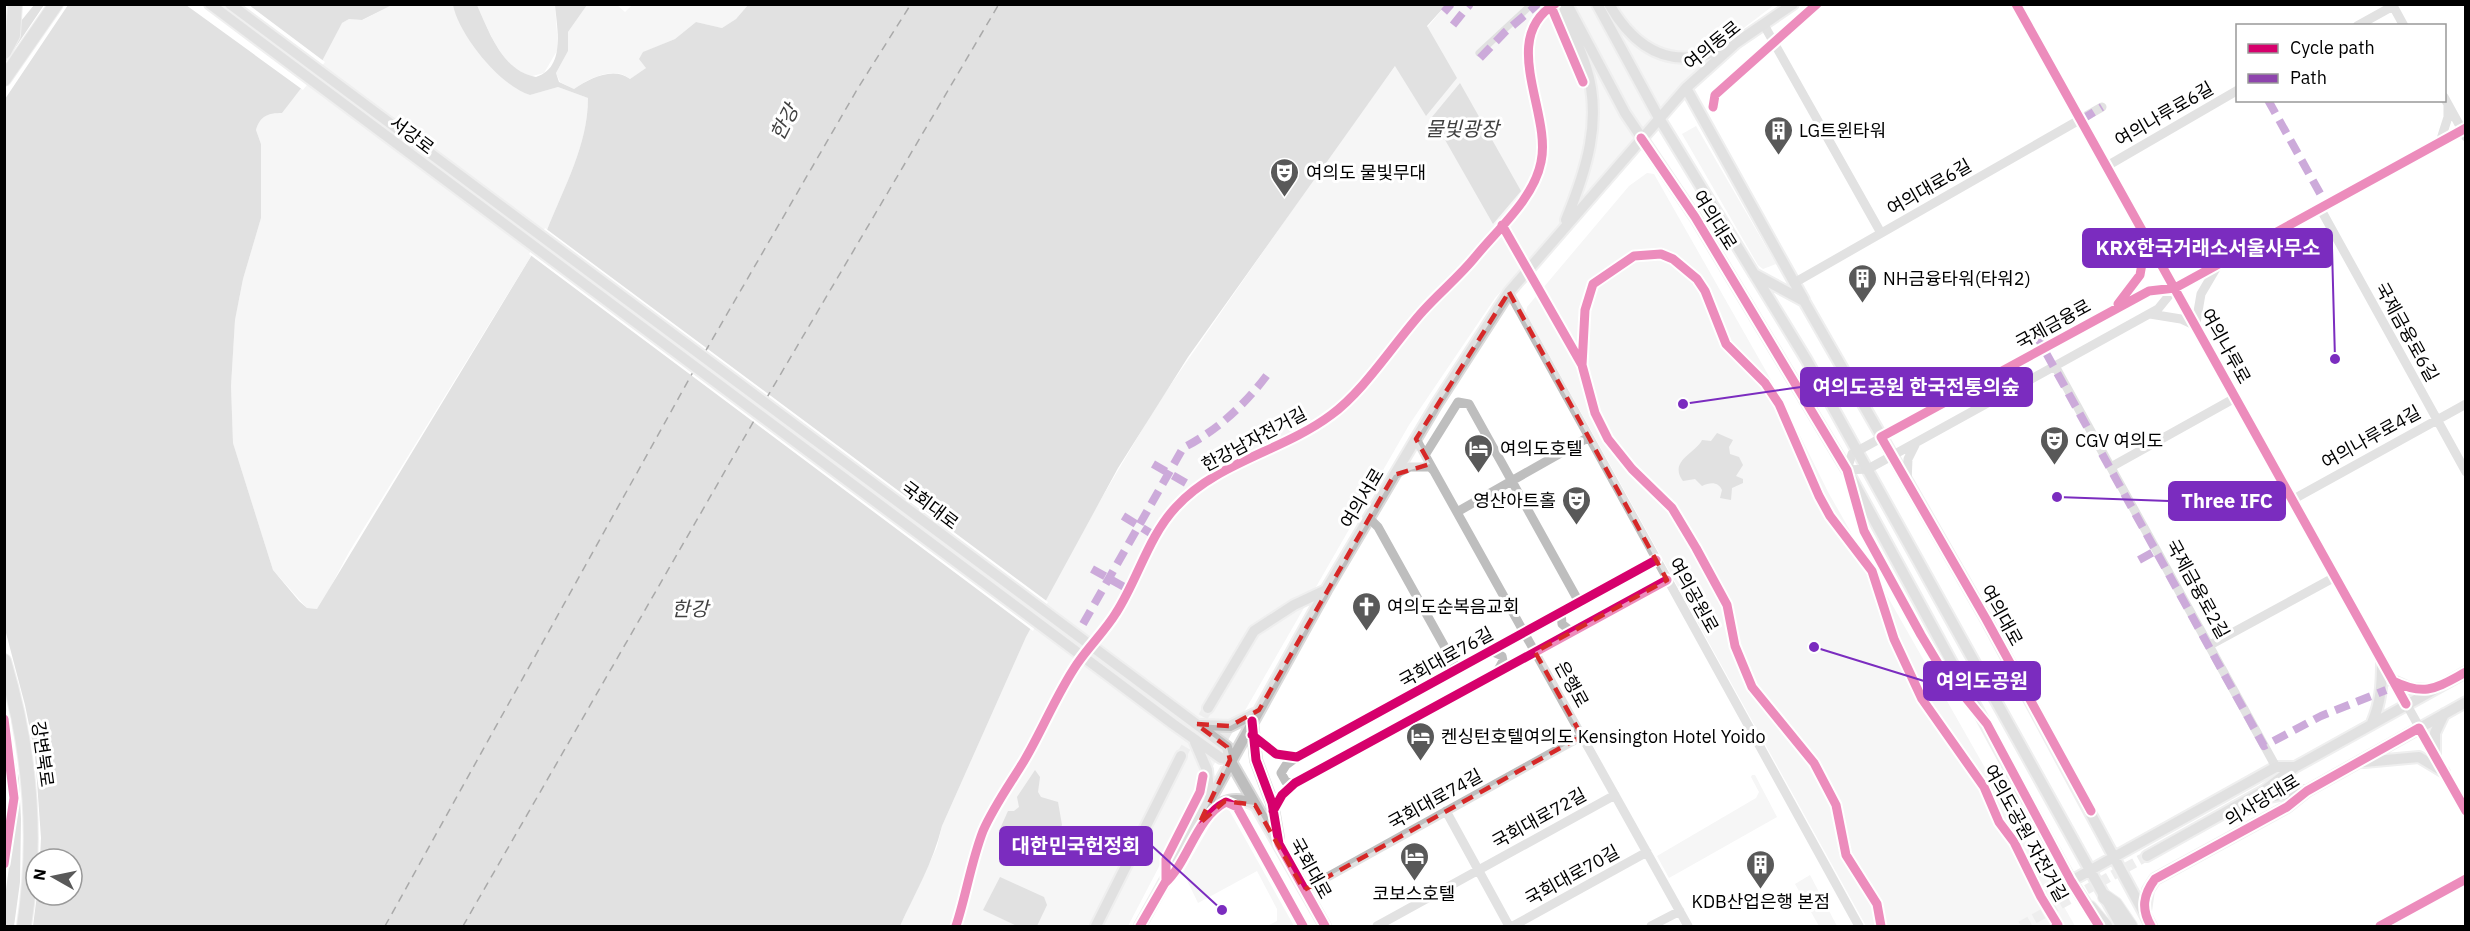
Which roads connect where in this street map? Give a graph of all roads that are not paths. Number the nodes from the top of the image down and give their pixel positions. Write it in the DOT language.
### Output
graph roads {
  1 [pos="15,4"];
  2 [pos="56,4"];
  3 [pos="210,4"];
  4 [pos="230,4"];
  5 [pos="1562,4"];
  6 [pos="1567,4"];
  7 [pos="1597,4"];
  8 [pos="1608,4"];
  9 [pos="1793,4"];
  10 [pos="2016,4"];
  11 [pos="2393,5"];
  12 [pos="2360,24"];
  13 [pos="2403,24"];
  14 [pos="1764,25"];
  15 [pos="1736,43"];
  16 [pos="4,52"];
  17 [pos="4,80"];
  18 [pos="1686,88"];
  19 [pos="2236,91"];
  20 [pos="2446,100"];
  21 [pos="2102,107"];
  22 [pos="1659,118"];
  23 [pos="2080,120"];
  24 [pos="2464,132"];
  25 [pos="1641,138"];
  26 [pos="2440,142"];
  27 [pos="2107,166"];
  28 [pos="2320,208"];
  29 [pos="2139,225"];
  30 [pos="1562,229"];
  31 [pos="1881,233"];
  32 [pos="2219,264"];
  33 [pos="1754,274"];
  34 [pos="602,281"];
  35 [pos="1794,283"];
  36 [pos="2175,288"];
  37 [pos="595,291"];
  38 [pos="1509,292"];
  39 [pos="1804,301"];
  40 [pos="2114,309"];
  41 [pos="2150,314"];
  42 [pos="2196,326"];
  43 [pos="2055,366"];
  44 [pos="2235,398"];
  45 [pos="2466,404"];
  46 [pos="2436,420"];
  47 [pos="1589,437"];
  48 [pos="1881,437"];
  49 [pos="1416,439"];
  50 [pos="1916,443"];
  51 [pos="1858,451"];
  52 [pos="1425,455"];
  53 [pos="1892,457"];
  54 [pos="2111,467"];
  55 [pos="1868,469"];
  56 [pos="1433,470"];
  57 [pos="1847,470"];
  58 [pos="2466,472"];
  59 [pos="1394,475"];
  60 [pos="1512,481"];
  61 [pos="1907,483"];
  62 [pos="2292,500"];
  63 [pos="1457,512"];
  64 [pos="1369,518"];
  65 [pos="1656,560"];
  66 [pos="2335,577"];
  67 [pos="1667,580"];
  68 [pos="1326,590"];
  69 [pos="1579,602"];
  70 [pos="1561,613"];
  71 [pos="1572,632"];
  72 [pos="1524,633"];
  73 [pos="2210,645"];
  74 [pos="1535,652"];
  75 [pos="1485,654"];
  76 [pos="4,661"];
  77 [pos="2382,662"];
  78 [pos="1457,669"];
  79 [pos="1497,672"];
  80 [pos="2466,672"];
  81 [pos="2393,681"];
  82 [pos="2432,690"];
  83 [pos="2466,702"];
  84 [pos="2406,704"];
  85 [pos="1208,708"];
  86 [pos="1259,710"];
  87 [pos="2444,714"];
  88 [pos="1252,721"];
  89 [pos="2372,723"];
  90 [pos="1196,724"];
  91 [pos="2419,728"];
  92 [pos="1252,735"];
  93 [pos="1582,736"];
  94 [pos="1194,739"];
  95 [pos="1181,756"];
  96 [pos="1297,757"];
  97 [pos="2435,757"];
  98 [pos="1230,760"];
  99 [pos="2357,763"];
  100 [pos="2276,767"];
  101 [pos="2295,767"];
  102 [pos="2444,772"];
  103 [pos="1295,783"];
  104 [pos="2307,791"];
  105 [pos="1615,795"];
  106 [pos="1210,802"];
  107 [pos="1255,805"];
  108 [pos="1273,811"];
  109 [pos="2466,811"];
  110 [pos="1446,812"];
  111 [pos="1199,824"];
  112 [pos="1279,844"];
  113 [pos="1647,852"];
  114 [pos="2113,857"];
  115 [pos="1478,870"];
  116 [pos="2088,871"];
  117 [pos="2466,879"];
  118 [pos="2071,881"];
  119 [pos="1304,890"];
  120 [pos="2105,897"];
  121 [pos="2090,908"];
  122 [pos="1680,911"];
  123 [pos="2145,916"];
  124 [pos="24,927"];
  125 [pos="1096,927"];
  126 [pos="1140,927"];
  127 [pos="1325,927"];
  128 [pos="1377,927"];
  129 [pos="1511,927"];
  130 [pos="1651,927"];
  131 [pos="1688,927"];
  132 [pos="1859,927"];
  133 [pos="2099,927"];
  134 [pos="2104,927"];
  135 [pos="2121,927"];
  136 [pos="2130,927"];
  137 [pos="2151,927"];
  138 [pos="2380,927"];
  1 -- 16 [label="highway"];
  2 -- 17 [label="highway"];
  3 -- 37 [label="main road, 서강로"];
  4 -- 34 [label="main road, 서강로"];
  5 -- 30 [label="main road"];
  6 -- 25 [label="main road, 여의대로"];
  7 -- 22 [label="main road, 여의대로"];
  8 -- 15 [label="main road"];
  9 -- 14 [label="main road, 여의동로"];
  10 -- 23 [label="street, 여의나루로"];
  11 -- 12 [label="street"];
  11 -- 13 [label="street"];
  14 -- 15 [label="main road, 여의동로"];
  14 -- 31 [label="street"];
  15 -- 18 [label="main road, 여의동로"];
  18 -- 22 [label="main road, 여의동로"];
  18 -- 35 [label="main road, 여의대로"];
  19 -- 27 [label="street, 여의나루로6길"];
  20 -- 24 [label="street"];
  20 -- 26 [label="street"];
  21 -- 23 [label="street, 여의대로6길"];
  22 -- 25 [label="main road, 여의서로"];
  22 -- 33 [label="main road, 여의대로"];
  23 -- 27 [label="street, 여의나루로"];
  23 -- 31 [label="street, 여의대로6길"];
  24 -- 26 [label="street, 국제금융로"];
  25 -- 30 [label="main road, 여의서로"];
  25 -- 57 [label="main road, 여의대로"];
  26 -- 28 [label="street, 국제금융로"];
  27 -- 29 [label="street, 여의나루로"];
  28 -- 32 [label="street, 국제금융로"];
  28 -- 46 [label="street, 국제금융로6길"];
  29 -- 36 [label="street, 여의나루로"];
  29 -- 40 [label="street"];
  30 -- 38 [label="main road, 여의서로"];
  31 -- 35 [label="street, 여의대로6길"];
  32 -- 36 [label="street, 국제금융로"];
  32 -- 42 [label="street"];
  33 -- 39 [label="main road"];
  33 -- 51 [label="main road, 여의대로"];
  34 -- 90 [label="main road, 국회대로"];
  35 -- 39 [label="main road, 여의대로"];
  36 -- 40 [label="street, 국제금융로"];
  36 -- 41 [label="street, 국제금융로"];
  36 -- 42 [label="street, 여의나루로"];
  37 -- 94 [label="main road, 국회대로"];
  38 -- 47 [label="street, 여의공원로"];
  38 -- 49 [label="main road, 여의서로"];
  39 -- 48 [label="main road, 여의대로"];
  40 -- 48 [label="street, 국제금융로"];
  41 -- 42 [label="street"];
  41 -- 43 [label="street, 국제금융로"];
  42 -- 44 [label="street, 여의나루로"];
  43 -- 50 [label="street, 국제금융로"];
  43 -- 54 [label="street, 국제금융로2길"];
  44 -- 54 [label="street, 여의나루로"];
  44 -- 62 [label="street, 여의나루로"];
  45 -- 46 [label="street, 여의나루로4길"];
  46 -- 58 [label="street, 국제금융로6길"];
  46 -- 62 [label="street, 여의나루로4길"];
  47 -- 60 [label="street"];
  47 -- 65 [label="street, 여의공원로"];
  48 -- 51 [label="street, 국제금융로"];
  48 -- 53 [label="main road, 여의대로"];
  49 -- 52 [label="street, 은행로"];
  49 -- 59 [label="main road, 여의서로"];
  50 -- 53 [label="street, 국제금융로"];
  50 -- 61 [label="street"];
  51 -- 55 [label="main road, 여의대로"];
  51 -- 57 [label="street, 국제금융로"];
  52 -- 56 [label="street, 은행로"];
  52 -- 60 [label="street"];
  53 -- 55 [label="street, 국제금융로"];
  53 -- 61 [label="main road, 여의대로"];
  54 -- 73 [label="street, 국제금융로2길"];
  55 -- 57 [label="street, 국제금융로"];
  55 -- 116 [label="main road, 여의대로"];
  56 -- 59 [label="street"];
  56 -- 63 [label="street, 은행로"];
  57 -- 118 [label="main road, 여의대로"];
  59 -- 64 [label="main road, 여의서로"];
  60 -- 63 [label="street"];
  60 -- 69 [label="street"];
  61 -- 114 [label="main road, 여의대로"];
  62 -- 66 [label="street, 여의나루로"];
  63 -- 72 [label="street, 은행로"];
  64 -- 68 [label="main road, 여의서로"];
  64 -- 78 [label="street"];
  65 -- 67 [label="street, 여의공원로"];
  65 -- 69 [label="street, 국회대로76길"];
  66 -- 73 [label="street"];
  66 -- 77 [label="street, 여의나루로"];
  67 -- 71 [label="street"];
  67 -- 132 [label="street, 여의공원로"];
  68 -- 85 [label="main road"];
  68 -- 86 [label="main road, 여의서로"];
  69 -- 70 [label="street, 국회대로76길"];
  70 -- 71 [label="street"];
  70 -- 72 [label="street, 국회대로76길"];
  71 -- 74 [label="street"];
  72 -- 74 [label="street, 은행로"];
  72 -- 75 [label="street, 국회대로76길"];
  73 -- 100 [label="street, 국제금융로2길"];
  74 -- 79 [label="street"];
  74 -- 93 [label="street, 은행로"];
  75 -- 78 [label="street, 국회대로76길"];
  75 -- 79 [label="street"];
  76 -- 124 [label="highway, 강변북로"];
  77 -- 81 [label="street, 여의나루로"];
  77 -- 89 [label="main road"];
  78 -- 96 [label="street, 국회대로76길"];
  79 -- 103 [label="street"];
  80 -- 82 [label="main road, 의사당대로"];
  81 -- 82 [label="main road"];
  81 -- 84 [label="street, 여의나루로"];
  82 -- 84 [label="main road, 의사당대로"];
  83 -- 87 [label="main road, 의사당대로"];
  84 -- 89 [label="main road, 의사당대로"];
  84 -- 91 [label="street, 여의나루로"];
  86 -- 88 [label="main road, 여의서로"];
  86 -- 90 [label="main road"];
  87 -- 91 [label="main road, 의사당대로"];
  87 -- 97 [label="main road"];
  88 -- 92 [label="main road"];
  88 -- 98 [label="main road, 여의서로"];
  89 -- 101 [label="main road, 의사당대로"];
  90 -- 98 [label="main road, 국회대로"];
  91 -- 97 [label="street, 여의나루로"];
  91 -- 99 [label="main road, 의사당대로"];
  92 -- 96 [label="street"];
  92 -- 108 [label="main road"];
  93 -- 105 [label="street, 은행로"];
  93 -- 110 [label="street, 국회대로74길"];
  94 -- 98 [label="main road, 국회대로"];
  94 -- 106 [label="main road"];
  95 -- 125 [label="main road"];
  96 -- 103 [label="street"];
  97 -- 102 [label="street, 여의나루로"];
  98 -- 106 [label="main road, 여의서로"];
  98 -- 107 [label="main road, 국회대로"];
  99 -- 102 [label="main road"];
  99 -- 104 [label="main road, 의사당대로"];
  100 -- 101 [label="main road, 의사당대로"];
  100 -- 114 [label="main road, 의사당대로"];
  101 -- 104 [label="main road, 의사당대로"];
  102 -- 109 [label="street, 여의나루로"];
  103 -- 108 [label="street"];
  104 -- 123 [label="main road, 의사당대로"];
  105 -- 113 [label="street, 은행로"];
  105 -- 115 [label="street, 국회대로72길"];
  106 -- 111 [label="main road, 여의서로"];
  107 -- 111 [label="main road"];
  107 -- 112 [label="main road, 국회대로"];
  108 -- 112 [label="main road"];
  110 -- 115 [label="street, 국회대로72길"];
  110 -- 119 [label="street, 국회대로74길"];
  111 -- 126 [label="main road, 여의서로"];
  112 -- 119 [label="main road, 국회대로"];
  113 -- 122 [label="street, 은행로"];
  113 -- 129 [label="street, 국회대로70길"];
  114 -- 116 [label="main road, 의사당대로"];
  114 -- 123 [label="main road, 여의대로"];
  115 -- 128 [label="street, 국회대로72길"];
  115 -- 129 [label="street, 국회대로70길"];
  116 -- 118 [label="main road, 의사당대로"];
  116 -- 120 [label="main road, 여의대로"];
  117 -- 138 [label="street"];
  118 -- 121 [label="main road, 여의대로"];
  119 -- 127 [label="main road, 국회대로"];
  120 -- 135 [label="main road, 여의대로"];
  120 -- 136 [label="highway"];
  121 -- 133 [label="main road, 여의대로"];
  121 -- 134 [label="highway"];
  122 -- 130 [label="street"];
  122 -- 131 [label="street, 은행로"];
  123 -- 137 [label="main road, 여의대로"];
}
